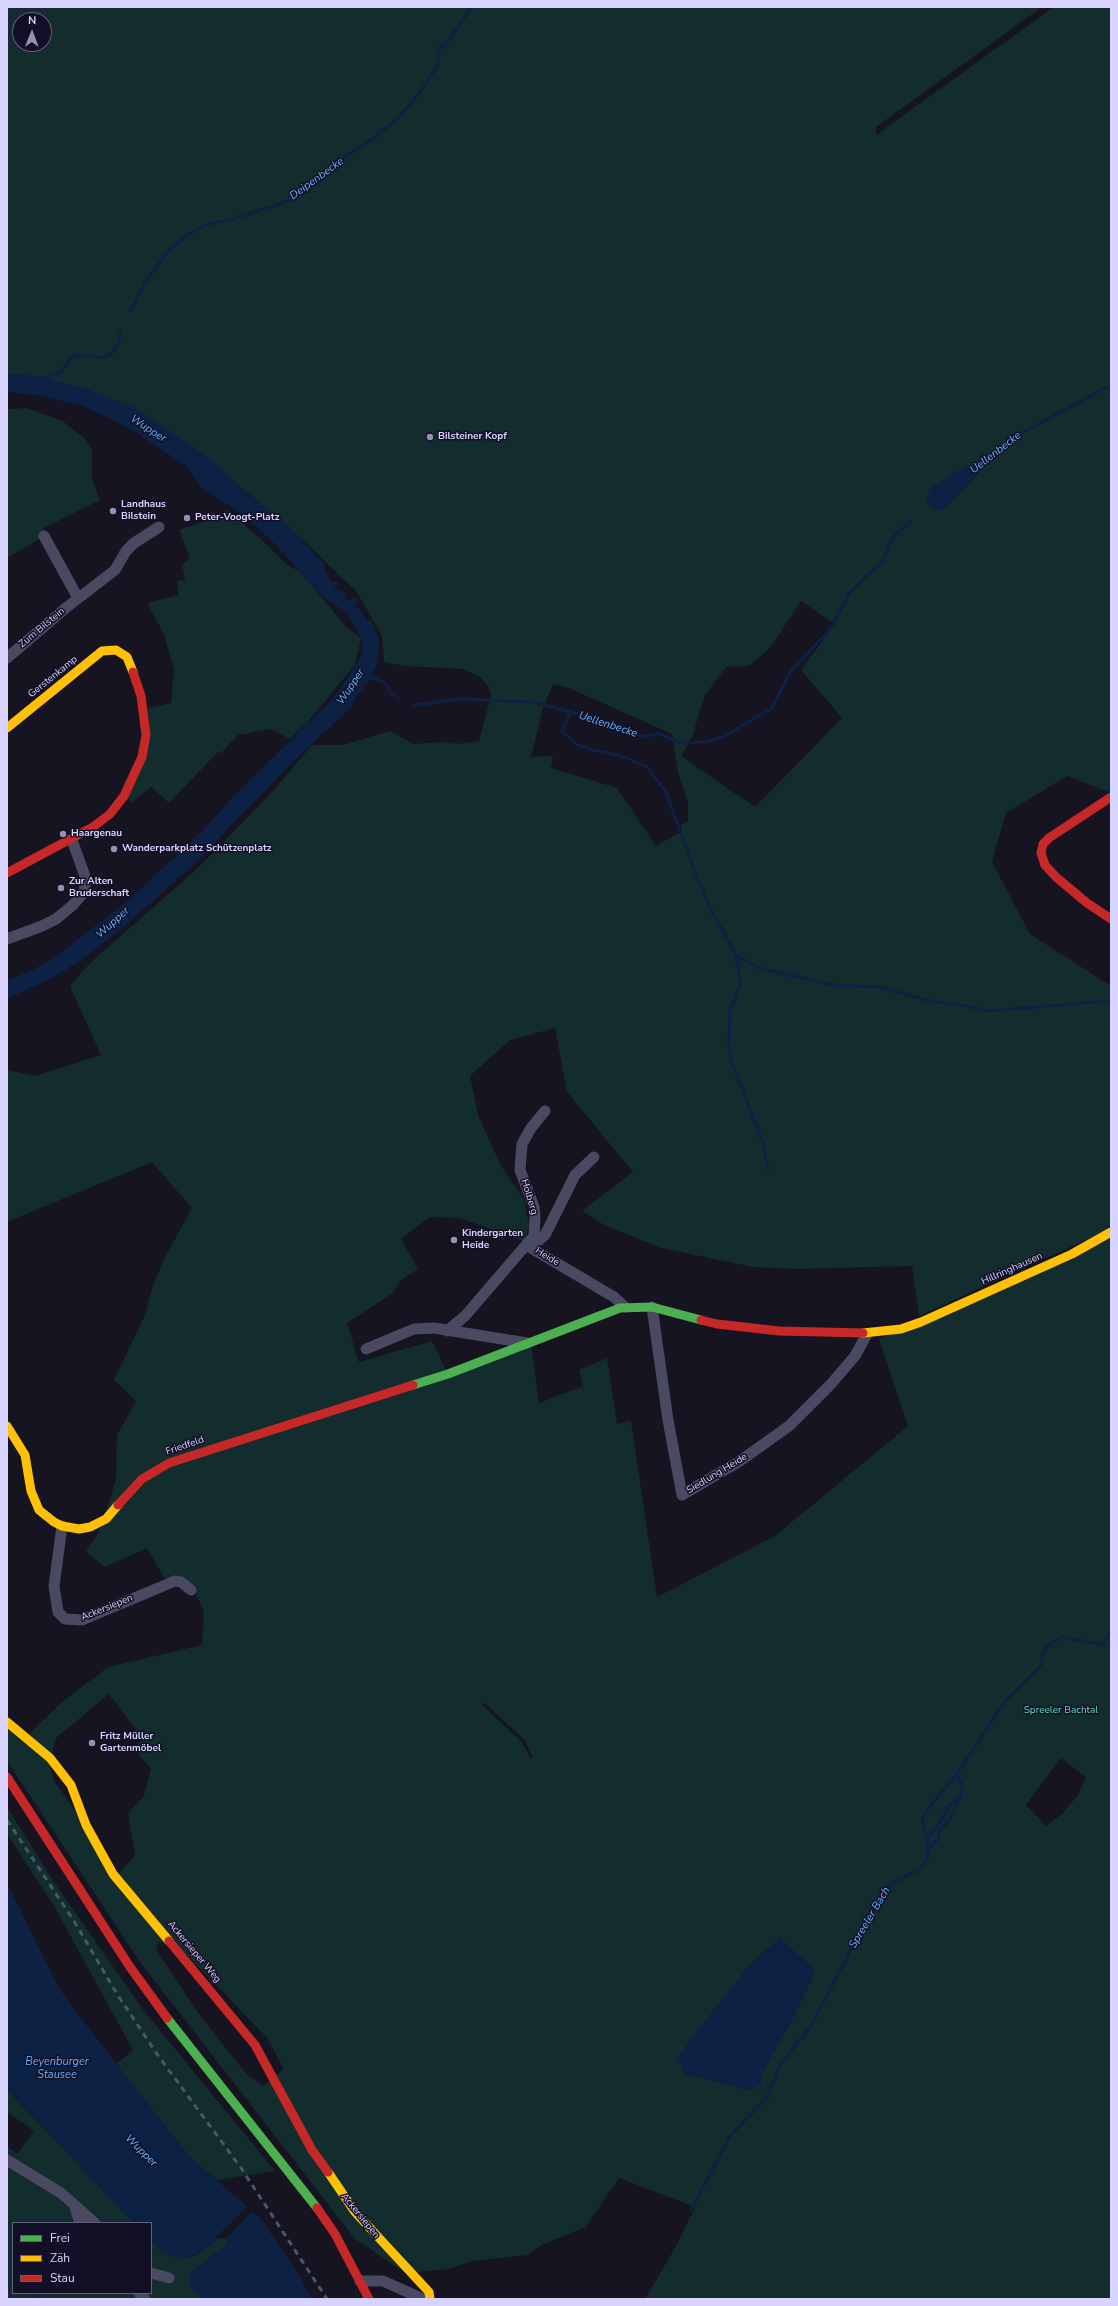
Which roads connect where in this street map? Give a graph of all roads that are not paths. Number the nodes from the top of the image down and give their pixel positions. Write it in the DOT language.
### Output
graph roads {
  1 [pos="159,528"];
  2 [pos="44,536"];
  3 [pos="78,598"];
  4 [pos="7,658"];
  5 [pos="7,728"];
  6 [pos="1111,797"];
  7 [pos="72,840"];
  8 [pos="7,873"];
  9 [pos="1111,919"];
  10 [pos="7,939"];
  11 [pos="545,1111"];
  12 [pos="594,1157"];
  13 [pos="1111,1232"];
  14 [pos="526,1245"];
  15 [pos="625,1307"];
  16 [pos="652,1307"];
  17 [pos="447,1331"];
  18 [pos="868,1334"];
  19 [pos="531,1344"];
  20 [pos="366,1349"];
  21 [pos="7,1426"];
  22 [pos="62,1526"];
  23 [pos="191,1590"];
  24 [pos="7,1722"];
  25 [pos="7,1777"];
  26 [pos="282,2092"];
  27 [pos="7,2160"];
  28 [pos="75,2207"];
  29 [pos="80,2222"];
  30 [pos="94,2222"];
  31 [pos="152,2273"];
  32 [pos="169,2278"];
  33 [pos="360,2281"];
  34 [pos="369,2299"];
  35 [pos="423,2299"];
  36 [pos="430,2299"];
  1 -- 3 [label="street, Zum Bilstein"];
  2 -- 3 [label="street"];
  3 -- 4 [label="street, Zum Bilstein"];
  5 -- 7 [label="street, Gerstenkamp"];
  6 -- 9 [label="street"];
  7 -- 8 [label="street"];
  7 -- 10 [label="street"];
  11 -- 14 [label="street, Holberg"];
  12 -- 14 [label="street, Holberg"];
  13 -- 18 [label="street, Hillringhausen"];
  14 -- 15 [label="street, Heide"];
  14 -- 17 [label="street, Heide"];
  15 -- 16 [label="street"];
  15 -- 19 [label="street"];
  16 -- 18 [label="street"];
  16 -- 18 [label="street, Siedlung Heide"];
  17 -- 19 [label="street"];
  17 -- 20 [label="street"];
  19 -- 22 [label="street, Friedfeld"];
  21 -- 22 [label="street, Friedfeld"];
  22 -- 23 [label="street, Ackersiepen"];
  24 -- 26 [label="street, Ackersieper Weg"];
  25 -- 33 [label="street"];
  26 -- 36 [label="street, Ackersiepen"];
  27 -- 28 [label="street"];
  28 -- 29 [label="street"];
  28 -- 30 [label="street"];
  31 -- 32 [label="street"];
  33 -- 34 [label="street"];
  33 -- 35 [label="street"];
}
